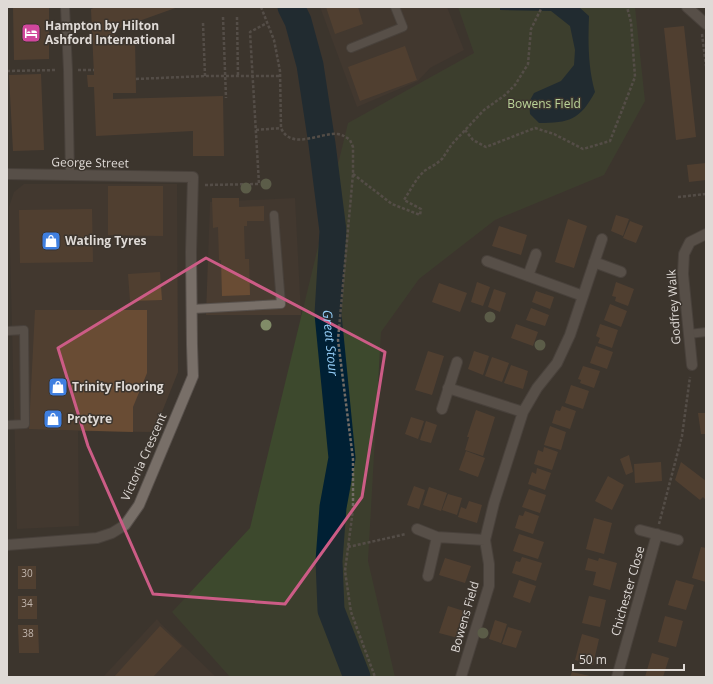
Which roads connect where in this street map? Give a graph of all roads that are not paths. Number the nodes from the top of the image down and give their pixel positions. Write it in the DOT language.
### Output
graph roads {
  1 [pos="65,7"];
  2 [pos="395,7"];
  3 [pos="687,7"];
  4 [pos="706,24"];
  5 [pos="351,48"];
  6 [pos="7,174"];
  7 [pos="70,176"];
  8 [pos="193,185"];
  9 [pos="274,215"];
  10 [pos="706,234"];
  11 [pos="602,239"];
  12 [pos="536,254"];
  13 [pos="487,261"];
  14 [pos="594,262"];
  15 [pos="621,272"];
  16 [pos="528,276"];
  17 [pos="583,296"];
  18 [pos="192,309"];
  19 [pos="7,331"];
  20 [pos="706,332"];
  21 [pos="689,334"];
  22 [pos="457,362"];
  23 [pos="692,365"];
  24 [pos="448,388"];
  25 [pos="442,409"];
  26 [pos="523,412"];
  27 [pos="7,425"];
  28 [pos="416,529"];
  29 [pos="640,530"];
  30 [pos="657,534"];
  31 [pos="437,537"];
  32 [pos="485,540"];
  33 [pos="678,540"];
  34 [pos="7,545"];
  35 [pos="428,576"];
  36 [pos="461,677"];
  37 [pos="617,677"];
  1 -- 7 [label="lane"];
  2 -- 5 [label="lane"];
  3 -- 4 [label="street"];
  6 -- 7 [label="street, George Street"];
  7 -- 8 [label="street, George Street"];
  8 -- 18 [label="street, Victoria Crescent"];
  9 -- 18 [label="lane"];
  10 -- 21 [label="street, Godfrey Walk"];
  11 -- 14 [label="street, Bowens Field"];
  12 -- 16 [label="street"];
  13 -- 16 [label="street"];
  14 -- 15 [label="street"];
  14 -- 17 [label="street, Bowens Field"];
  16 -- 17 [label="street"];
  17 -- 26 [label="street, Bowens Field"];
  18 -- 34 [label="street, Victoria Crescent"];
  19 -- 27 [label="lane"];
  20 -- 21 [label="lane"];
  21 -- 23 [label="street, Godfrey Walk"];
  22 -- 24 [label="street"];
  24 -- 25 [label="street"];
  24 -- 26 [label="street"];
  26 -- 32 [label="street, Bowens Field"];
  28 -- 31 [label="street"];
  29 -- 30 [label="street, Chichester Close"];
  30 -- 33 [label="street, Chichester Close"];
  30 -- 37 [label="street, Chichester Close"];
  31 -- 32 [label="street"];
  31 -- 35 [label="street"];
  32 -- 36 [label="street, Bowens Field"];
}
